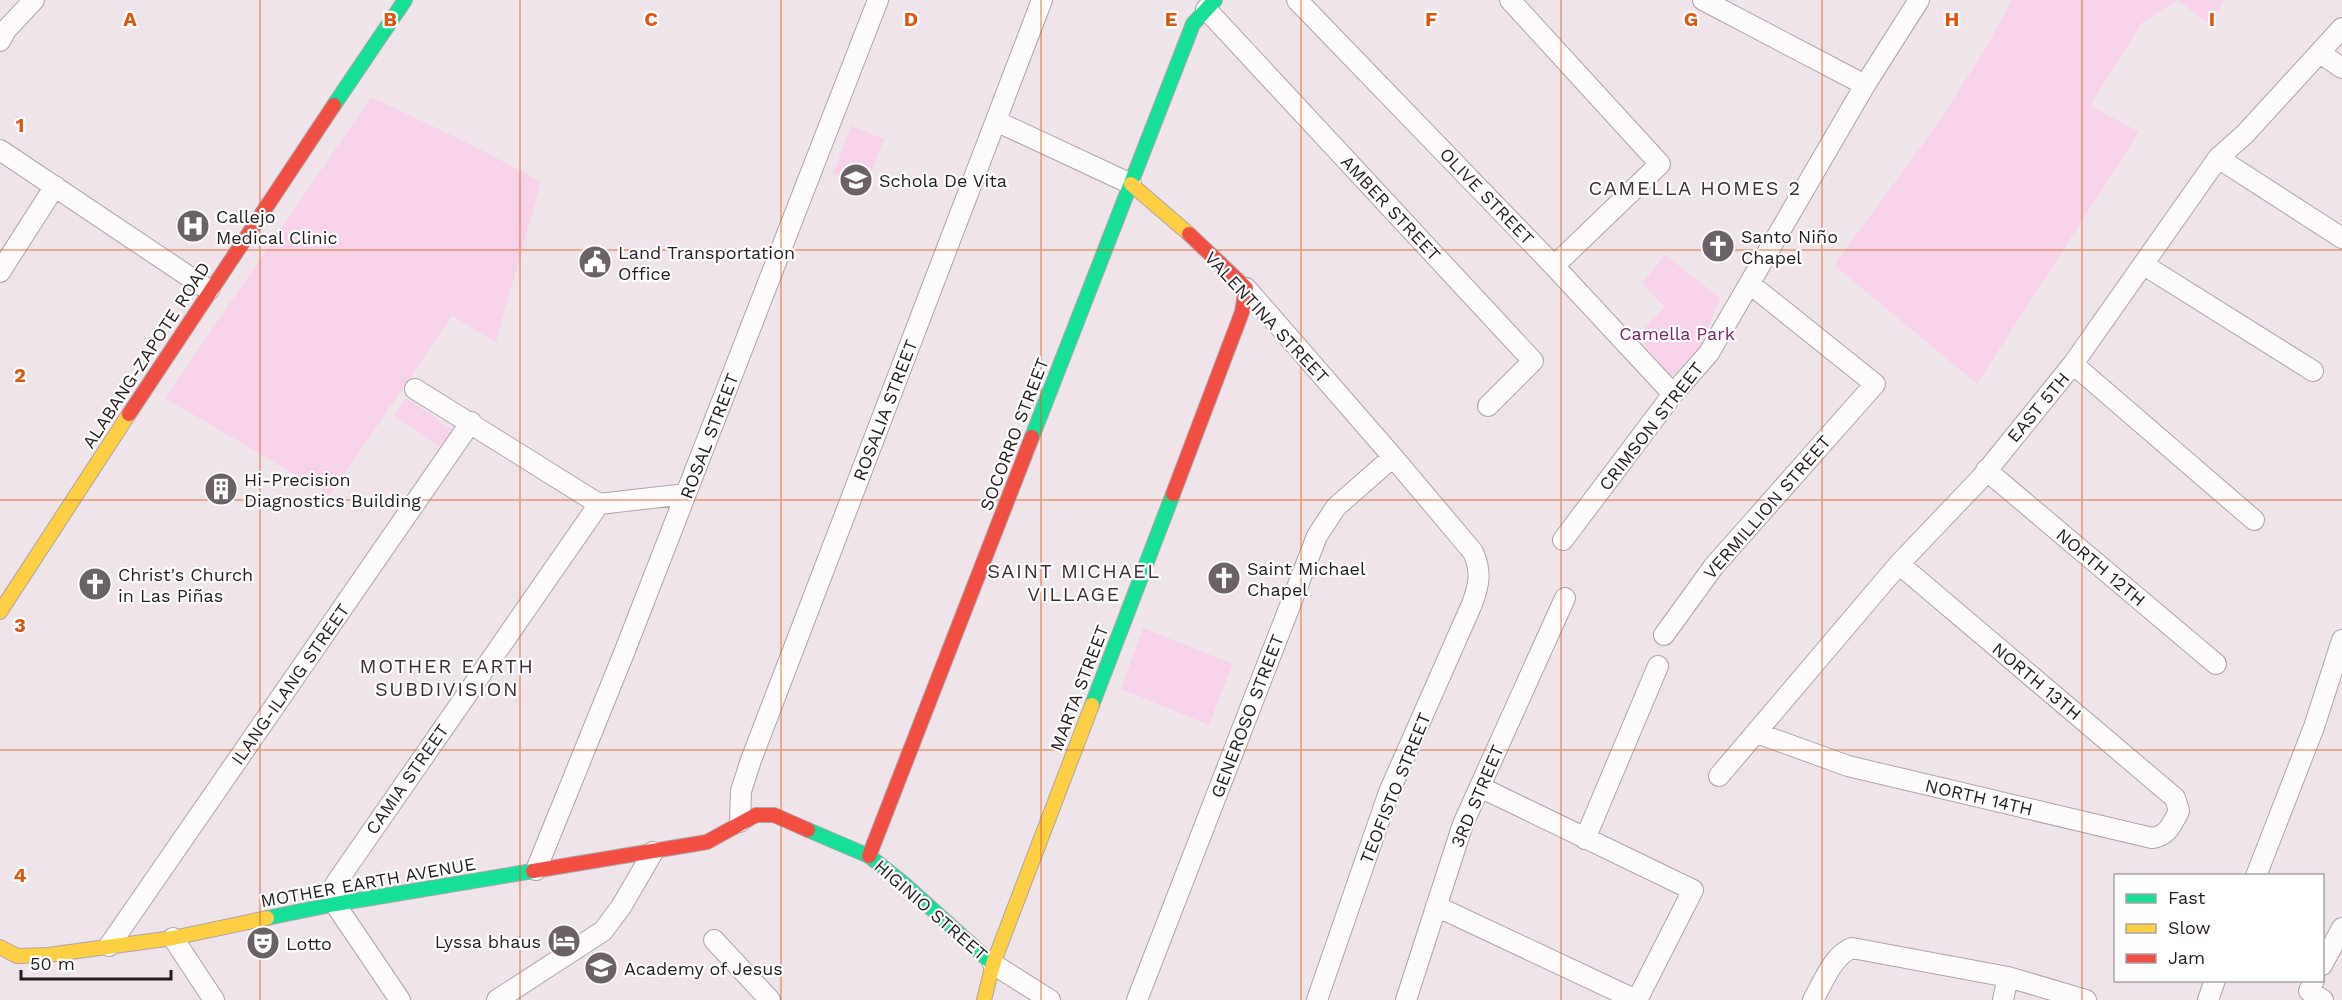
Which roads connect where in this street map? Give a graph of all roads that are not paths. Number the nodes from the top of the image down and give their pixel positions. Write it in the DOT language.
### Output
graph roads {
  1 [pos="34,0"];
  2 [pos="405,0"];
  3 [pos="878,0"];
  4 [pos="1042,0"];
  5 [pos="1297,0"];
  6 [pos="1511,0"];
  7 [pos="1703,0"];
  8 [pos="1920,0"];
  9 [pos="1211,4"];
  10 [pos="2342,27"];
  11 [pos="2,32"];
  12 [pos="2320,53"];
  13 [pos="2342,68"];
  14 [pos="1865,85"];
  15 [pos="996,121"];
  16 [pos="0,150"];
  17 [pos="2218,158"];
  18 [pos="1131,184"];
  19 [pos="55,186"];
  20 [pos="2342,238"];
  21 [pos="1554,266"];
  22 [pos="2144,266"];
  23 [pos="0,272"];
  24 [pos="1750,284"];
  25 [pos="1246,288"];
  26 [pos="209,290"];
  27 [pos="2073,364"];
  28 [pos="2313,371"];
  29 [pos="416,389"];
  30 [pos="1673,394"];
  31 [pos="1488,406"];
  32 [pos="471,422"];
  33 [pos="1394,457"];
  34 [pos="1986,470"];
  35 [pos="686,494"];
  36 [pos="599,504"];
  37 [pos="2254,520"];
  38 [pos="1563,540"];
  39 [pos="1899,564"];
  40 [pos="1480,578"];
  41 [pos="1565,598"];
  42 [pos="0,612"];
  43 [pos="1664,635"];
  44 [pos="2342,640"];
  45 [pos="2216,664"];
  46 [pos="1658,666"];
  47 [pos="1757,733"];
  48 [pos="1719,776"];
  49 [pos="1480,787"];
  50 [pos="2175,798"];
  51 [pos="740,822"];
  52 [pos="1585,839"];
  53 [pos="652,852"];
  54 [pos="869,856"];
  55 [pos="536,870"];
  56 [pos="2257,874"];
  57 [pos="335,904"];
  58 [pos="1436,906"];
  59 [pos="2342,928"];
  60 [pos="173,938"];
  61 [pos="714,940"];
  62 [pos="109,946"];
  63 [pos="0,947"];
  64 [pos="2324,961"];
  65 [pos="993,964"];
  66 [pos="2008,977"];
  67 [pos="2216,982"];
  68 [pos="2314,982"];
  69 [pos="764,998"];
  70 [pos="214,1000"];
  71 [pos="400,1000"];
  72 [pos="497,1000"];
  73 [pos="984,1000"];
  74 [pos="1050,1000"];
  75 [pos="1137,1000"];
  76 [pos="1317,1000"];
  77 [pos="1406,1000"];
  78 [pos="1636,1000"];
  79 [pos="1814,1000"];
  80 [pos="2003,1000"];
  81 [pos="2086,1000"];
  82 [pos="2208,1000"];
  83 [pos="2323,1000"];
  1 -- 11 [label="street"];
  2 -- 26 [label="main road, ALABANG-ZAPOTE ROAD"];
  3 -- 35 [label="street, ROSAL STREET"];
  4 -- 15 [label="street, ROSALIA STREET"];
  5 -- 21 [label="street, OLIVE STREET"];
  6 -- 21 [label="street"];
  7 -- 14 [label="street"];
  8 -- 14 [label="street, CRIMSON STREET"];
  9 -- 18 [label="main road, SOCORRO STREET"];
  9 -- 31 [label="street, AMBER STREET"];
  10 -- 12 [label="street, EAST 5TH"];
  12 -- 13 [label="street"];
  12 -- 17 [label="street, EAST 5TH"];
  14 -- 24 [label="street, CRIMSON STREET"];
  15 -- 18 [label="street, VALENTINA STREET"];
  15 -- 51 [label="street, ROSALIA STREET"];
  16 -- 19 [label="street"];
  17 -- 20 [label="street"];
  17 -- 22 [label="street, EAST 5TH"];
  18 -- 25 [label="main road, VALENTINA STREET"];
  18 -- 54 [label="main road, SOCORRO STREET"];
  19 -- 23 [label="street"];
  19 -- 26 [label="street"];
  21 -- 30 [label="street, OLIVE STREET"];
  22 -- 27 [label="street, EAST 5TH"];
  22 -- 28 [label="street"];
  24 -- 30 [label="street, CRIMSON STREET"];
  24 -- 43 [label="street, VERMILLION STREET"];
  25 -- 33 [label="street, VALENTINA STREET"];
  25 -- 65 [label="main road, MARTA STREET"];
  26 -- 42 [label="main road, ALABANG-ZAPOTE ROAD"];
  27 -- 34 [label="street, EAST 5TH"];
  27 -- 37 [label="street"];
  29 -- 32 [label="street"];
  30 -- 38 [label="street, CRIMSON STREET"];
  32 -- 36 [label="street"];
  32 -- 62 [label="street, ILANG-ILANG STREET"];
  33 -- 40 [label="street, VALENTINA STREET"];
  33 -- 75 [label="street, GENEROSO STREET"];
  34 -- 39 [label="street, EAST 5TH"];
  34 -- 45 [label="street, NORTH 12TH"];
  35 -- 36 [label="street"];
  35 -- 55 [label="street, ROSAL STREET"];
  36 -- 57 [label="street, CAMIA STREET"];
  39 -- 47 [label="street, EAST 5TH"];
  39 -- 50 [label="street, NORTH 13TH"];
  40 -- 76 [label="street, TEOFISTO STREET"];
  41 -- 49 [label="street, 3RD STREET"];
  44 -- 56 [label="street"];
  46 -- 52 [label="street"];
  47 -- 48 [label="street, EAST 5TH"];
  47 -- 50 [label="street, NORTH 14TH"];
  49 -- 52 [label="street"];
  49 -- 58 [label="street, 3RD STREET"];
  51 -- 53 [label="main road, MOTHER EARTH AVENUE"];
  51 -- 54 [label="main road, HIGINIO STREET"];
  52 -- 78 [label="street"];
  53 -- 55 [label="main road, MOTHER EARTH AVENUE"];
  53 -- 72 [label="street"];
  54 -- 65 [label="main road, HIGINIO STREET"];
  55 -- 57 [label="main road, MOTHER EARTH AVENUE"];
  57 -- 60 [label="main road, MOTHER EARTH AVENUE"];
  57 -- 71 [label="street"];
  58 -- 77 [label="street, 3RD STREET"];
  58 -- 78 [label="street"];
  59 -- 64 [label="street"];
  60 -- 62 [label="main road, MOTHER EARTH AVENUE"];
  60 -- 70 [label="street"];
  61 -- 69 [label="street"];
  62 -- 63 [label="main road, MOTHER EARTH AVENUE"];
  65 -- 73 [label="main road, MARTA STREET"];
  65 -- 74 [label="street, HIGINIO STREET"];
  66 -- 79 [label="street"];
  66 -- 80 [label="street"];
  66 -- 81 [label="street"];
  67 -- 82 [label="street"];
  68 -- 83 [label="street"];
}
